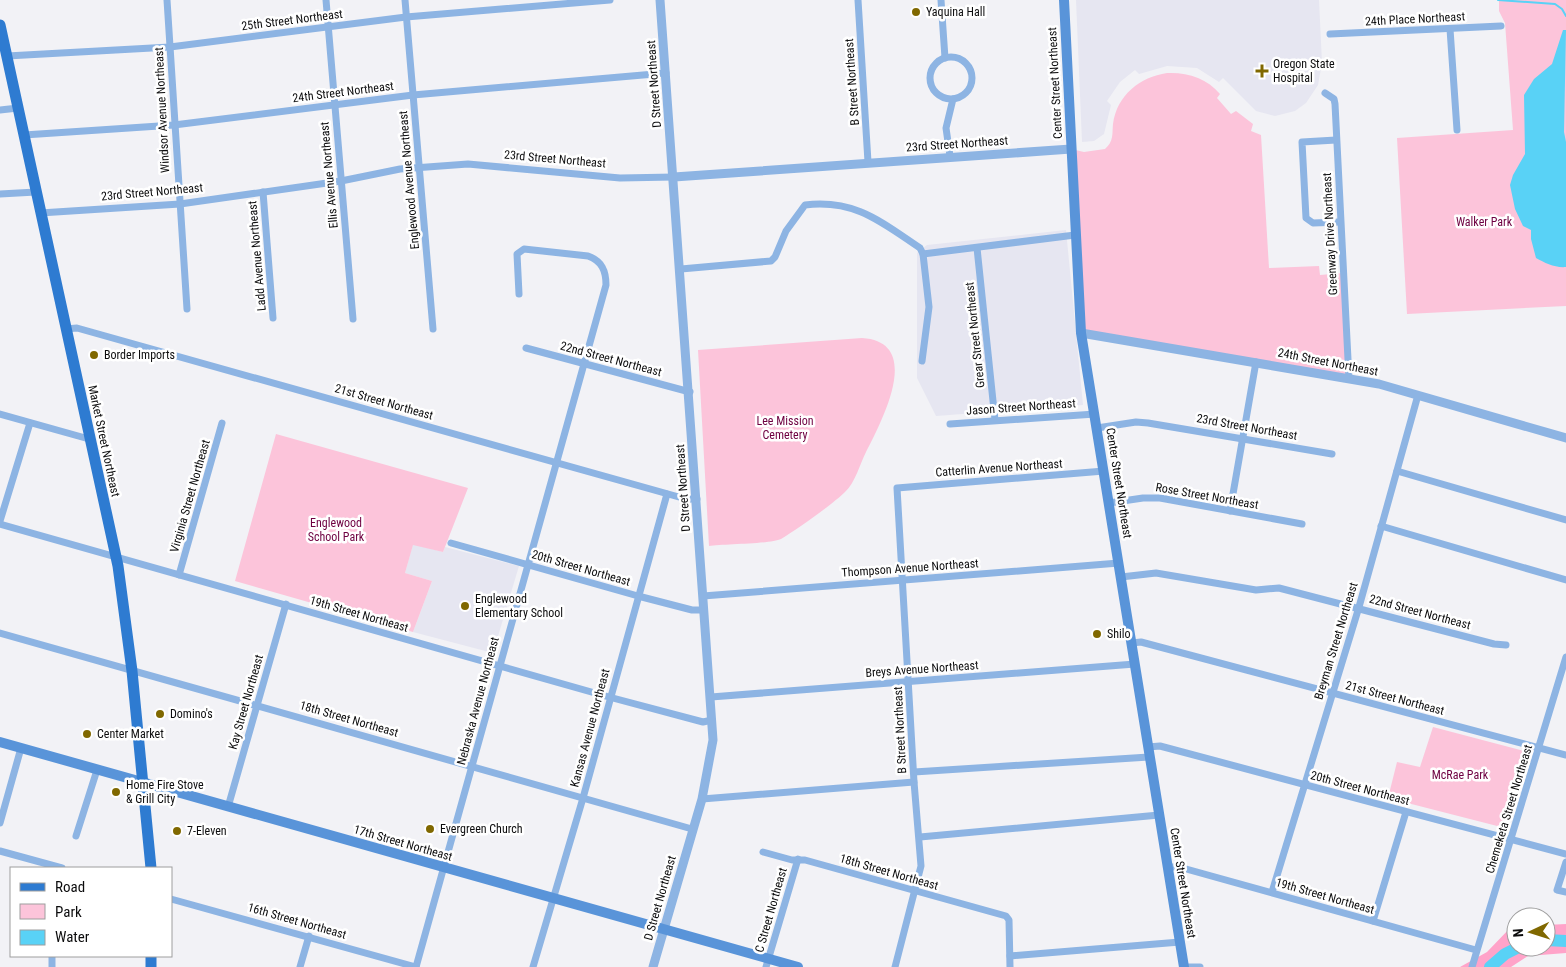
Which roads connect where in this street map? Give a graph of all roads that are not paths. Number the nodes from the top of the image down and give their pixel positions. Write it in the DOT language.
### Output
graph roads {
  1 [pos="167,0"];
  2 [pos="326,0"];
  3 [pos="405,0"];
  4 [pos="610,0"];
  5 [pos="660,0"];
  6 [pos="858,0"];
  7 [pos="941,0"];
  8 [pos="1064,0"];
  9 [pos="406,17"];
  10 [pos="0,24"];
  11 [pos="1501,26"];
  12 [pos="328,27"];
  13 [pos="1450,29"];
  14 [pos="1330,34"];
  15 [pos="170,47"];
  16 [pos="6,56"];
  17 [pos="944,58"];
  18 [pos="666,73"];
  19 [pos="1325,93"];
  20 [pos="413,95"];
  21 [pos="953,99"];
  22 [pos="335,106"];
  23 [pos="18,108"];
  24 [pos="0,110"];
  25 [pos="174,125"];
  26 [pos="1456,130"];
  27 [pos="24,136"];
  28 [pos="1336,140"];
  29 [pos="1071,149"];
  30 [pos="950,156"];
  31 [pos="868,162"];
  32 [pos="419,166"];
  33 [pos="674,177"];
  34 [pos="341,181"];
  35 [pos="36,192"];
  36 [pos="263,192"];
  37 [pos="0,194"];
  38 [pos="180,204"];
  39 [pos="40,213"];
  40 [pos="1340,222"];
  41 [pos="1075,236"];
  42 [pos="978,248"];
  43 [pos="923,254"];
  44 [pos="681,269"];
  45 [pos="519,294"];
  46 [pos="187,309"];
  47 [pos="273,318"];
  48 [pos="352,319"];
  49 [pos="65,329"];
  50 [pos="432,329"];
  51 [pos="1081,333"];
  52 [pos="526,348"];
  53 [pos="922,361"];
  54 [pos="1256,362"];
  55 [pos="584,363"];
  56 [pos="1349,379"];
  57 [pos="690,392"];
  58 [pos="1418,395"];
  59 [pos="0,414"];
  60 [pos="1095,414"];
  61 [pos="995,420"];
  62 [pos="30,423"];
  63 [pos="222,423"];
  64 [pos="950,424"];
  65 [pos="1097,428"];
  66 [pos="1566,438"];
  67 [pos="89,439"];
  68 [pos="1242,439"];
  69 [pos="1332,454"];
  70 [pos="557,462"];
  71 [pos="1104,471"];
  72 [pos="1397,471"];
  73 [pos="897,488"];
  74 [pos="667,494"];
  75 [pos="697,499"];
  76 [pos="1109,503"];
  77 [pos="1230,511"];
  78 [pos="1566,520"];
  79 [pos="0,522"];
  80 [pos="1302,524"];
  81 [pos="1381,526"];
  82 [pos="451,543"];
  83 [pos="116,557"];
  84 [pos="1119,563"];
  85 [pos="528,564"];
  86 [pos="179,575"];
  87 [pos="1121,577"];
  88 [pos="902,580"];
  89 [pos="1566,580"];
  90 [pos="638,596"];
  91 [pos="703,596"];
  92 [pos="286,604"];
  93 [pos="1359,608"];
  94 [pos="704,610"];
  95 [pos="0,633"];
  96 [pos="1132,643"];
  97 [pos="1506,646"];
  98 [pos="1566,657"];
  99 [pos="1135,664"];
  100 [pos="500,667"];
  101 [pos="132,671"];
  102 [pos="908,682"];
  103 [pos="1332,692"];
  104 [pos="609,697"];
  105 [pos="711,697"];
  106 [pos="256,704"];
  107 [pos="712,720"];
  108 [pos="0,742"];
  109 [pos="21,748"];
  110 [pos="1539,748"];
  111 [pos="1148,752"];
  112 [pos="1566,755"];
  113 [pos="472,766"];
  114 [pos="96,770"];
  115 [pos="914,772"];
  116 [pos="914,782"];
  117 [pos="144,783"];
  118 [pos="1304,784"];
  119 [pos="582,798"];
  120 [pos="702,799"];
  121 [pos="228,807"];
  122 [pos="1406,812"];
  123 [pos="1159,816"];
  124 [pos="0,824"];
  125 [pos="692,828"];
  126 [pos="76,836"];
  127 [pos="920,837"];
  128 [pos="1511,840"];
  129 [pos="0,851"];
  130 [pos="763,852"];
  131 [pos="1566,854"];
  132 [pos="798,859"];
  133 [pos="1566,862"];
  134 [pos="58,867"];
  135 [pos="151,867"];
  136 [pos="444,867"];
  137 [pos="1168,868"];
  138 [pos="916,891"];
  139 [pos="1272,892"];
  140 [pos="1566,892"];
  141 [pos="172,899"];
  142 [pos="553,899"];
  143 [pos="1373,921"];
  144 [pos="664,930"];
  145 [pos="309,936"];
  146 [pos="1180,942"];
  147 [pos="1476,950"];
  148 [pos="1010,956"];
  149 [pos="767,963"];
  150 [pos="300,967"];
  151 [pos="416,967"];
  152 [pos="533,967"];
  153 [pos="653,967"];
  154 [pos="798,967"];
  155 [pos="894,967"];
  156 [pos="1010,967"];
  157 [pos="1185,967"];
  158 [pos="1200,967"];
  159 [pos="1472,967"];
  1 -- 15 [label="street, Windsor Avenue Northeast"];
  2 -- 12 [label="street, Ellis Avenue Northeast"];
  3 -- 9 [label="street, Englewood Avenue Northeast"];
  4 -- 9 [label="street, 25th Street Northeast"];
  5 -- 18 [label="street, D Street Northeast"];
  6 -- 31 [label="street, B Street Northeast"];
  7 -- 17 [label="street"];
  8 -- 29 [label="main road, Center Street Northeast"];
  9 -- 12 [label="street, 25th Street Northeast"];
  9 -- 20 [label="street, Englewood Avenue Northeast"];
  10 -- 16 [label="main road, Market Street Northeast"];
  11 -- 13 [label="street, 24th Place Northeast"];
  12 -- 15 [label="street, 25th Street Northeast"];
  12 -- 22 [label="street, Ellis Avenue Northeast"];
  13 -- 14 [label="street, 24th Place Northeast"];
  13 -- 26 [label="street"];
  15 -- 16 [label="street, 25th Street Northeast"];
  15 -- 25 [label="street, Windsor Avenue Northeast"];
  16 -- 23 [label="main road, Market Street Northeast"];
  17 -- 21 [label="street"];
  17 -- 21 [label="street"];
  18 -- 20 [label="street, 24th Street Northeast"];
  18 -- 33 [label="street, D Street Northeast"];
  19 -- 28 [label="street, Greenway Drive Northeast"];
  20 -- 22 [label="street, 24th Street Northeast"];
  20 -- 32 [label="street, Englewood Avenue Northeast"];
  21 -- 30 [label="street"];
  22 -- 25 [label="street, 24th Street Northeast"];
  22 -- 34 [label="street, Ellis Avenue Northeast"];
  23 -- 24 [label="street"];
  23 -- 27 [label="main road, Market Street Northeast"];
  25 -- 27 [label="street, 24th Street Northeast"];
  25 -- 38 [label="street, Windsor Avenue Northeast"];
  27 -- 35 [label="main road, Market Street Northeast"];
  28 -- 40 [label="street, Greenway Drive Northeast"];
  28 -- 40 [label="street"];
  29 -- 30 [label="street, 23rd Street Northeast"];
  29 -- 41 [label="main road, Center Street Northeast"];
  30 -- 31 [label="street, 23rd Street Northeast"];
  31 -- 33 [label="street, 23rd Street Northeast"];
  32 -- 33 [label="street, 23rd Street Northeast"];
  32 -- 34 [label="street, 23rd Street Northeast"];
  32 -- 50 [label="street, Englewood Avenue Northeast"];
  33 -- 44 [label="street, D Street Northeast"];
  34 -- 36 [label="street, 23rd Street Northeast"];
  34 -- 48 [label="street, Ellis Avenue Northeast"];
  35 -- 37 [label="street"];
  35 -- 39 [label="main road, Market Street Northeast"];
  36 -- 38 [label="street, 23rd Street Northeast"];
  36 -- 47 [label="street, Ladd Avenue Northeast"];
  38 -- 39 [label="street, 23rd Street Northeast"];
  38 -- 46 [label="street, Windsor Avenue Northeast"];
  39 -- 49 [label="main road, Market Street Northeast"];
  40 -- 56 [label="street, Greenway Drive Northeast"];
  41 -- 42 [label="street"];
  41 -- 51 [label="main road, Center Street Northeast"];
  42 -- 43 [label="street"];
  42 -- 61 [label="street, Grear Street Northeast"];
  43 -- 44 [label="street"];
  43 -- 53 [label="street"];
  44 -- 57 [label="street, D Street Northeast"];
  45 -- 55 [label="street, Nebraska Avenue Northeast"];
  49 -- 67 [label="main road, Market Street Northeast"];
  49 -- 70 [label="street, 21st Street Northeast"];
  51 -- 54 [label="street, 24th Street Northeast"];
  51 -- 60 [label="main road, Center Street Northeast"];
  52 -- 55 [label="street, 22nd Street Northeast"];
  54 -- 56 [label="street, 24th Street Northeast"];
  54 -- 68 [label="street"];
  55 -- 57 [label="street, 22nd Street Northeast"];
  55 -- 70 [label="street, Nebraska Avenue Northeast"];
  56 -- 58 [label="street, 24th Street Northeast"];
  57 -- 75 [label="street, D Street Northeast"];
  58 -- 66 [label="street, 24th Street Northeast"];
  58 -- 72 [label="street, Breyman Street Northeast"];
  59 -- 62 [label="street"];
  60 -- 61 [label="street, Jason Street Northeast"];
  60 -- 65 [label="main road, Center Street Northeast"];
  61 -- 64 [label="street, Jason Street Northeast"];
  62 -- 67 [label="street"];
  62 -- 79 [label="street"];
  63 -- 86 [label="street, Virginia Street Northeast"];
  65 -- 68 [label="street, 23rd Street Northeast"];
  65 -- 71 [label="main road, Center Street Northeast"];
  67 -- 83 [label="main road, Market Street Northeast"];
  68 -- 69 [label="street, 23rd Street Northeast"];
  68 -- 77 [label="street"];
  70 -- 74 [label="street, 21st Street Northeast"];
  70 -- 85 [label="street, Nebraska Avenue Northeast"];
  71 -- 73 [label="street, Catterlin Avenue Northeast"];
  71 -- 76 [label="main road, Center Street Northeast"];
  72 -- 78 [label="street"];
  72 -- 81 [label="street, Breyman Street Northeast"];
  73 -- 88 [label="street, B Street Northeast"];
  74 -- 75 [label="street, 21st Street Northeast"];
  74 -- 90 [label="street, Kansas Avenue Northeast"];
  75 -- 91 [label="street, D Street Northeast"];
  76 -- 77 [label="street, Rose Street Northeast"];
  76 -- 84 [label="main road, Center Street Northeast"];
  77 -- 80 [label="street, Rose Street Northeast"];
  79 -- 83 [label="street, 19th Street Northeast"];
  81 -- 89 [label="street"];
  81 -- 93 [label="street, Breyman Street Northeast"];
  82 -- 85 [label="street, 20th Street Northeast"];
  83 -- 86 [label="street, 19th Street Northeast"];
  83 -- 101 [label="main road, Market Street Northeast"];
  84 -- 87 [label="main road, Center Street Northeast"];
  84 -- 88 [label="street, Thompson Avenue Northeast"];
  85 -- 90 [label="street, 20th Street Northeast"];
  85 -- 100 [label="street, Nebraska Avenue Northeast"];
  86 -- 92 [label="street, 19th Street Northeast"];
  87 -- 93 [label="street, 22nd Street Northeast"];
  87 -- 96 [label="main road, Center Street Northeast"];
  88 -- 91 [label="street, Thompson Avenue Northeast"];
  88 -- 102 [label="street, B Street Northeast"];
  90 -- 94 [label="street, 20th Street Northeast"];
  90 -- 104 [label="street, Kansas Avenue Northeast"];
  91 -- 94 [label="street, D Street Northeast"];
  92 -- 100 [label="street, 19th Street Northeast"];
  92 -- 106 [label="street, Kay Street Northeast"];
  93 -- 97 [label="street, 22nd Street Northeast"];
  93 -- 103 [label="street, Breyman Street Northeast"];
  94 -- 105 [label="street, D Street Northeast"];
  95 -- 101 [label="street, 18th Street Northeast"];
  96 -- 99 [label="main road, Center Street Northeast"];
  96 -- 103 [label="street, 21st Street Northeast"];
  98 -- 110 [label="street, Chemeketa Street Northeast"];
  99 -- 102 [label="street, Breys Avenue Northeast"];
  99 -- 111 [label="main road, Center Street Northeast"];
  100 -- 104 [label="street, 19th Street Northeast"];
  100 -- 113 [label="street, Nebraska Avenue Northeast"];
  101 -- 106 [label="street, 18th Street Northeast"];
  101 -- 117 [label="main road, Market Street Northeast"];
  102 -- 105 [label="street, Breys Avenue Northeast"];
  102 -- 115 [label="street, B Street Northeast"];
  103 -- 110 [label="street, 21st Street Northeast"];
  103 -- 118 [label="street, Breyman Street Northeast"];
  104 -- 107 [label="street, 19th Street Northeast"];
  104 -- 119 [label="street, Kansas Avenue Northeast"];
  105 -- 107 [label="street, D Street Northeast"];
  106 -- 113 [label="street, 18th Street Northeast"];
  106 -- 121 [label="street, Kay Street Northeast"];
  107 -- 120 [label="street, D Street Northeast"];
  108 -- 109 [label="main road, 17th Street Northeast"];
  109 -- 114 [label="main road, 17th Street Northeast"];
  109 -- 124 [label="street"];
  110 -- 112 [label="street, 21st Street Northeast"];
  110 -- 128 [label="street, Chemeketa Street Northeast"];
  111 -- 115 [label="street, 20th Street Northeast"];
  111 -- 118 [label="street, 20th Street Northeast"];
  111 -- 123 [label="main road, Center Street Northeast"];
  113 -- 119 [label="street, 18th Street Northeast"];
  113 -- 136 [label="street, Nebraska Avenue Northeast"];
  114 -- 117 [label="main road, 17th Street Northeast"];
  114 -- 126 [label="street"];
  115 -- 116 [label="street, B Street Northeast"];
  116 -- 120 [label="street"];
  116 -- 127 [label="street, B Street Northeast"];
  117 -- 121 [label="main road, 17th Street Northeast"];
  117 -- 135 [label="main road, Market Street Northeast"];
  118 -- 122 [label="street, 20th Street Northeast"];
  118 -- 139 [label="street, Breyman Street Northeast"];
  119 -- 125 [label="street, 18th Street Northeast"];
  119 -- 142 [label="street, Kansas Avenue Northeast"];
  120 -- 125 [label="street, D Street Northeast"];
  121 -- 136 [label="main road, 17th Street Northeast"];
  122 -- 128 [label="street, 20th Street Northeast"];
  122 -- 143 [label="street"];
  123 -- 127 [label="street"];
  123 -- 137 [label="main road, Center Street Northeast"];
  125 -- 144 [label="street, D Street Northeast"];
  127 -- 138 [label="street, B Street Northeast"];
  128 -- 131 [label="street, 20th Street Northeast"];
  128 -- 147 [label="street, Chemeketa Street Northeast"];
  129 -- 134 [label="street"];
  130 -- 132 [label="street, 18th Street Northeast"];
  132 -- 138 [label="street, 18th Street Northeast"];
  132 -- 149 [label="street, C Street Northeast"];
  133 -- 140 [label="street"];
  136 -- 142 [label="main road, 17th Street Northeast"];
  136 -- 151 [label="street, Nebraska Avenue Northeast"];
  137 -- 139 [label="street, 19th Street Northeast"];
  137 -- 146 [label="main road, Center Street Northeast"];
  138 -- 148 [label="street, 18th Street Northeast"];
  138 -- 155 [label="street, B Street Northeast"];
  139 -- 143 [label="street, 19th Street Northeast"];
  141 -- 145 [label="street, 16th Street Northeast"];
  142 -- 144 [label="main road, 17th Street Northeast"];
  142 -- 152 [label="street, Kansas Avenue Northeast"];
  143 -- 147 [label="street, 19th Street Northeast"];
  144 -- 149 [label="main road, 17th Street Northeast"];
  144 -- 153 [label="street, D Street Northeast"];
  145 -- 150 [label="street"];
  145 -- 151 [label="street, 16th Street Northeast"];
  146 -- 148 [label="street"];
  146 -- 157 [label="main road, Center Street Northeast"];
  147 -- 159 [label="street, Chemeketa Street Northeast"];
  148 -- 156 [label="street"];
  149 -- 154 [label="main road, 17th Street Northeast"];
  157 -- 158 [label="street"];
}
